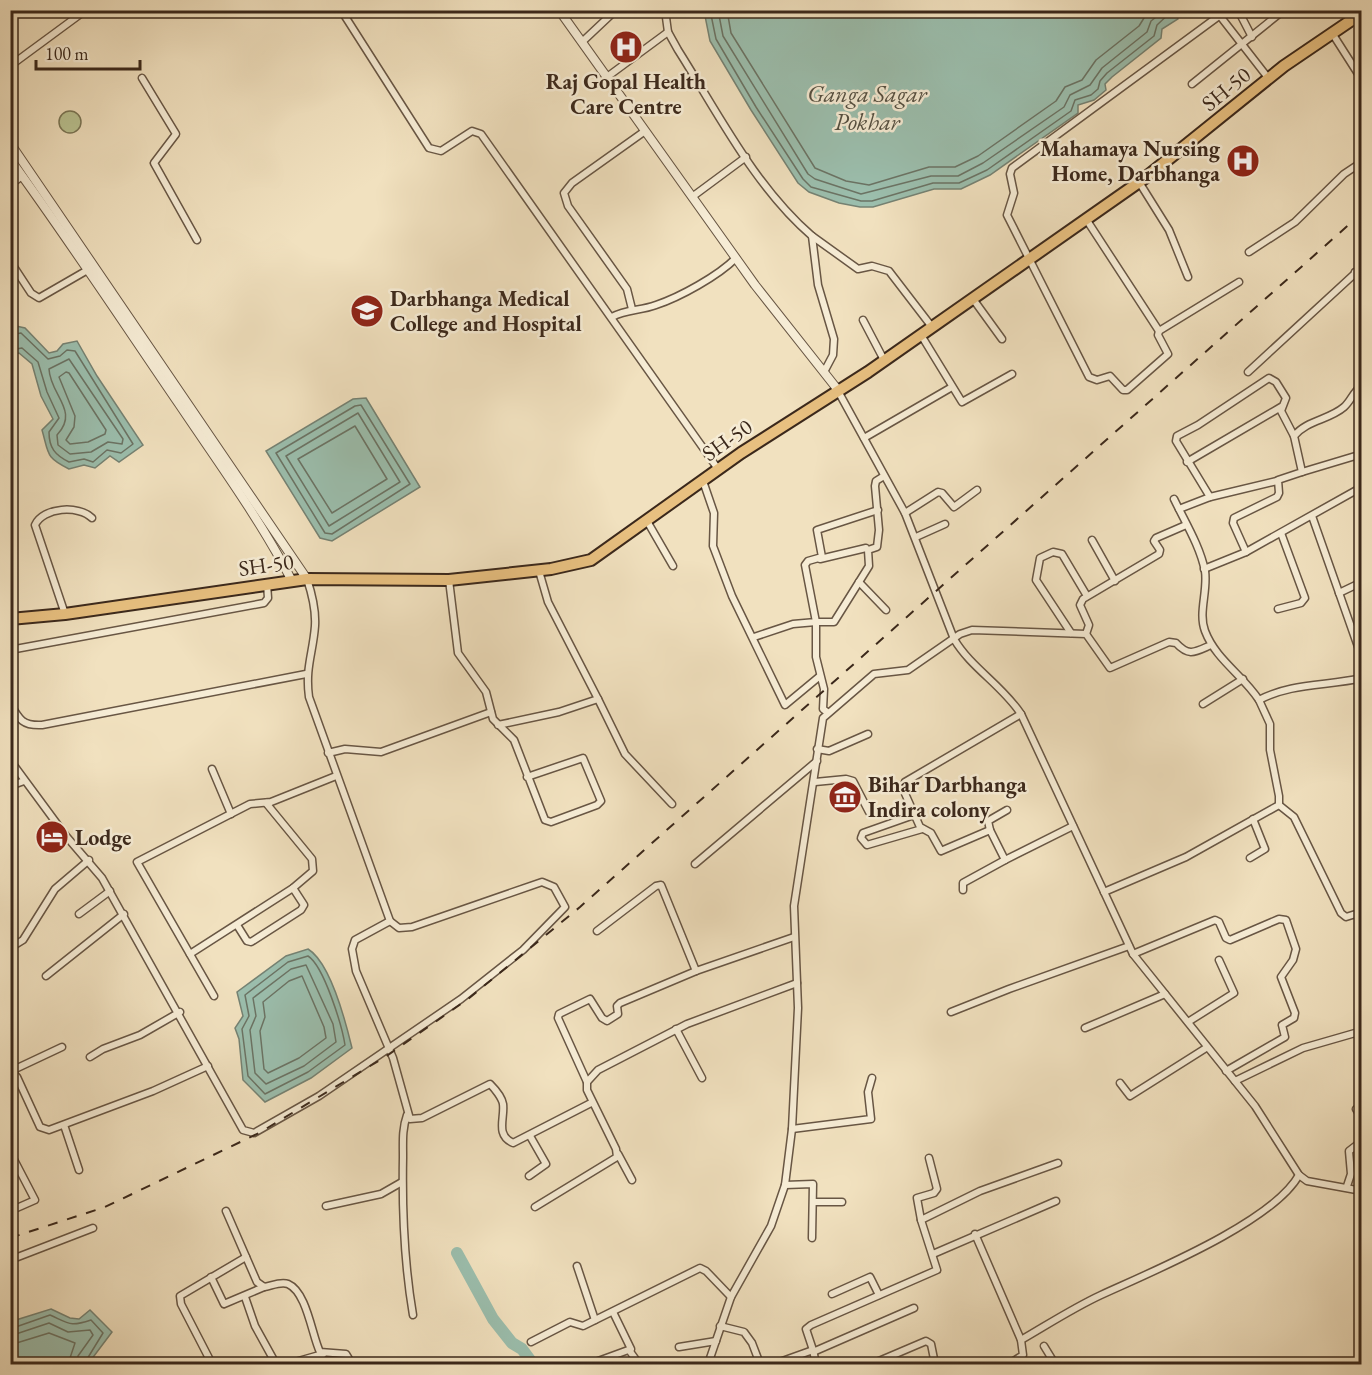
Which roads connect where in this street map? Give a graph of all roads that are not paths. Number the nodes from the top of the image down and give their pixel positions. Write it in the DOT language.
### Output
graph roads {
  1 [pos="86,10"];
  2 [pos="341,10"];
  3 [pos="559,10"];
  4 [pos="616,10"];
  5 [pos="665,10"];
  6 [pos="1227,10"];
  7 [pos="1238,10"];
  8 [pos="1284,10"];
  9 [pos="1358,13"];
  10 [pos="1220,16"];
  11 [pos="668,32"];
  12 [pos="1332,33"];
  13 [pos="1252,37"];
  14 [pos="582,42"];
  15 [pos="1243,45"];
  16 [pos="10,66"];
  17 [pos="607,77"];
  18 [pos="142,78"];
  19 [pos="1269,79"];
  20 [pos="1362,80"];
  21 [pos="1192,84"];
  22 [pos="645,131"];
  23 [pos="10,143"];
  24 [pos="746,157"];
  25 [pos="10,159"];
  26 [pos="1362,162"];
  27 [pos="22,176"];
  28 [pos="1139,182"];
  29 [pos="10,185"];
  30 [pos="692,197"];
  31 [pos="1086,219"];
  32 [pos="812,236"];
  33 [pos="196,240"];
  34 [pos="1249,252"];
  35 [pos="736,258"];
  36 [pos="1028,260"];
  37 [pos="10,261"];
  38 [pos="91,267"];
  39 [pos="1362,267"];
  40 [pos="1355,272"];
  41 [pos="1188,277"];
  42 [pos="1239,282"];
  43 [pos="1362,282"];
  44 [pos="973,299"];
  45 [pos="632,309"];
  46 [pos="612,317"];
  47 [pos="125,318"];
  48 [pos="863,320"];
  49 [pos="932,327"];
  50 [pos="1159,331"];
  51 [pos="921,335"];
  52 [pos="1002,339"];
  53 [pos="884,360"];
  54 [pos="824,372"];
  55 [pos="1248,372"];
  56 [pos="1012,374"];
  57 [pos="1362,385"];
  58 [pos="952,387"];
  59 [pos="838,390"];
  60 [pos="1281,407"];
  61 [pos="1294,436"];
  62 [pos="864,438"];
  63 [pos="1362,454"];
  64 [pos="1187,462"];
  65 [pos="718,470"];
  66 [pos="1302,472"];
  67 [pos="884,476"];
  68 [pos="703,481"];
  69 [pos="1277,481"];
  70 [pos="1362,487"];
  71 [pos="977,490"];
  72 [pos="1209,497"];
  73 [pos="1174,499"];
  74 [pos="1179,509"];
  75 [pos="878,510"];
  76 [pos="905,513"];
  77 [pos="1312,516"];
  78 [pos="92,518"];
  79 [pos="648,521"];
  80 [pos="945,524"];
  81 [pos="1186,525"];
  82 [pos="1281,533"];
  83 [pos="916,537"];
  84 [pos="1092,540"];
  85 [pos="866,548"];
  86 [pos="1246,552"];
  87 [pos="818,559"];
  88 [pos="673,566"];
  89 [pos="1204,569"];
  90 [pos="539,571"];
  91 [pos="307,579"];
  92 [pos="448,580"];
  93 [pos="292,581"];
  94 [pos="1115,581"];
  95 [pos="859,582"];
  96 [pos="1362,582"];
  97 [pos="267,584"];
  98 [pos="1339,593"];
  99 [pos="1087,596"];
  100 [pos="1278,609"];
  101 [pos="886,610"];
  102 [pos="65,614"];
  103 [pos="10,619"];
  104 [pos="816,622"];
  105 [pos="1071,633"];
  106 [pos="1086,634"];
  107 [pos="754,637"];
  108 [pos="954,639"];
  109 [pos="1211,645"];
  110 [pos="10,650"];
  111 [pos="1362,658"];
  112 [pos="306,674"];
  113 [pos="820,676"];
  114 [pos="1362,678"];
  115 [pos="1243,679"];
  116 [pos="598,699"];
  117 [pos="1259,700"];
  118 [pos="10,703"];
  119 [pos="1203,704"];
  120 [pos="491,712"];
  121 [pos="827,712"];
  122 [pos="1021,714"];
  123 [pos="498,725"];
  124 [pos="868,734"];
  125 [pos="817,749"];
  126 [pos="327,753"];
  127 [pos="10,760"];
  128 [pos="817,761"];
  129 [pos="212,769"];
  130 [pos="336,776"];
  131 [pos="527,777"];
  132 [pos="24,781"];
  133 [pos="815,782"];
  134 [pos="10,786"];
  135 [pos="266,803"];
  136 [pos="672,804"];
  137 [pos="1279,805"];
  138 [pos="1007,810"];
  139 [pos="869,812"];
  140 [pos="231,814"];
  141 [pos="914,815"];
  142 [pos="1253,819"];
  143 [pos="1073,826"];
  144 [pos="922,829"];
  145 [pos="990,830"];
  146 [pos="1250,858"];
  147 [pos="89,860"];
  148 [pos="1005,860"];
  149 [pos="695,864"];
  150 [pos="293,888"];
  151 [pos="963,890"];
  152 [pos="110,891"];
  153 [pos="1104,892"];
  154 [pos="1362,912"];
  155 [pos="79,914"];
  156 [pos="124,914"];
  157 [pos="390,921"];
  158 [pos="237,925"];
  159 [pos="597,931"];
  160 [pos="794,937"];
  161 [pos="1129,946"];
  162 [pos="10,948"];
  163 [pos="189,954"];
  164 [pos="1133,954"];
  165 [pos="1219,960"];
  166 [pos="696,971"];
  167 [pos="46,976"];
  168 [pos="797,983"];
  169 [pos="1166,994"];
  170 [pos="214,996"];
  171 [pos="180,1012"];
  172 [pos="951,1012"];
  173 [pos="1188,1022"];
  174 [pos="1084,1028"];
  175 [pos="676,1029"];
  176 [pos="1362,1031"];
  177 [pos="62,1047"];
  178 [pos="389,1048"];
  179 [pos="1206,1048"];
  180 [pos="90,1057"];
  181 [pos="208,1066"];
  182 [pos="11,1071"];
  183 [pos="1226,1071"];
  184 [pos="702,1078"];
  185 [pos="872,1078"];
  186 [pos="1235,1081"];
  187 [pos="587,1082"];
  188 [pos="1120,1083"];
  189 [pos="591,1103"];
  190 [pos="1356,1109"];
  191 [pos="407,1115"];
  192 [pos="1362,1119"];
  193 [pos="64,1125"];
  194 [pos="792,1129"];
  195 [pos="530,1136"];
  196 [pos="1362,1141"];
  197 [pos="10,1152"];
  198 [pos="618,1153"];
  199 [pos="929,1158"];
  200 [pos="1058,1162"];
  201 [pos="79,1170"];
  202 [pos="1299,1175"];
  203 [pos="529,1176"];
  204 [pos="632,1180"];
  205 [pos="402,1182"];
  206 [pos="785,1185"];
  207 [pos="1347,1186"];
  208 [pos="1362,1191"];
  209 [pos="1056,1201"];
  210 [pos="814,1202"];
  211 [pos="842,1202"];
  212 [pos="326,1206"];
  213 [pos="535,1208"];
  214 [pos="226,1210"];
  215 [pos="10,1211"];
  216 [pos="921,1220"];
  217 [pos="93,1228"];
  218 [pos="975,1234"];
  219 [pos="812,1238"];
  220 [pos="933,1254"];
  221 [pos="246,1257"];
  222 [pos="10,1260"];
  223 [pos="577,1266"];
  224 [pos="211,1276"];
  225 [pos="264,1287"];
  226 [pos="832,1294"];
  227 [pos="879,1296"];
  228 [pos="244,1297"];
  229 [pos="731,1297"];
  230 [pos="914,1308"];
  231 [pos="613,1312"];
  232 [pos="413,1315"];
  233 [pos="595,1320"];
  234 [pos="720,1326"];
  235 [pos="1021,1340"];
  236 [pos="716,1341"];
  237 [pos="531,1342"];
  238 [pos="1044,1346"];
  239 [pos="679,1347"];
  240 [pos="629,1350"];
  241 [pos="813,1351"];
  242 [pos="323,1354"];
  243 [pos="212,1365"];
  244 [pos="276,1365"];
  245 [pos="288,1365"];
  246 [pos="352,1365"];
  247 [pos="590,1365"];
  248 [pos="639,1365"];
  249 [pos="708,1365"];
  250 [pos="760,1365"];
  251 [pos="774,1365"];
  252 [pos="816,1365"];
  253 [pos="872,1365"];
  254 [pos="935,1365"];
  255 [pos="1009,1365"];
  256 [pos="1055,1365"];
  1 -- 16 [label="street"];
  2 -- 46 [label="street"];
  3 -- 14 [label="street"];
  4 -- 14 [label="street"];
  5 -- 11 [label="street"];
  6 -- 10 [label="street"];
  7 -- 13 [label="street"];
  8 -- 13 [label="street"];
  9 -- 12 [label="main road, SH-50"];
  10 -- 15 [label="street"];
  10 -- 36 [label="street"];
  11 -- 17 [label="street"];
  11 -- 24 [label="street"];
  12 -- 19 [label="main road, SH-50"];
  12 -- 20 [label="street"];
  13 -- 15 [label="street"];
  14 -- 17 [label="street"];
  15 -- 19 [label="street"];
  15 -- 21 [label="street"];
  17 -- 22 [label="street"];
  18 -- 33 [label="street"];
  19 -- 28 [label="main road, SH-50"];
  22 -- 30 [label="street"];
  22 -- 45 [label="street"];
  23 -- 38 [label="street"];
  24 -- 30 [label="street"];
  24 -- 32 [label="street"];
  25 -- 27 [label="street"];
  26 -- 34 [label="street"];
  27 -- 29 [label="street"];
  27 -- 38 [label="street"];
  28 -- 31 [label="main road, SH-50"];
  28 -- 41 [label="street"];
  30 -- 35 [label="street"];
  31 -- 36 [label="main road, SH-50"];
  31 -- 50 [label="street"];
  32 -- 49 [label="street"];
  32 -- 54 [label="street"];
  35 -- 45 [label="street"];
  35 -- 54 [label="street"];
  36 -- 44 [label="main road, SH-50"];
  36 -- 50 [label="street"];
  37 -- 38 [label="street"];
  38 -- 47 [label="street"];
  39 -- 40 [label="street"];
  40 -- 43 [label="street"];
  40 -- 55 [label="street"];
  42 -- 50 [label="street"];
  44 -- 49 [label="main road, SH-50"];
  44 -- 52 [label="street"];
  45 -- 46 [label="street"];
  46 -- 65 [label="street"];
  47 -- 91 [label="street"];
  47 -- 93 [label="street"];
  48 -- 53 [label="street"];
  49 -- 51 [label="main road, SH-50"];
  51 -- 53 [label="main road, SH-50"];
  51 -- 58 [label="street"];
  53 -- 59 [label="main road, SH-50"];
  54 -- 59 [label="street"];
  56 -- 58 [label="street"];
  57 -- 61 [label="street"];
  58 -- 62 [label="street"];
  59 -- 62 [label="street"];
  59 -- 65 [label="main road, SH-50"];
  60 -- 61 [label="street"];
  60 -- 64 [label="street"];
  60 -- 64 [label="street"];
  61 -- 66 [label="street"];
  62 -- 67 [label="street"];
  63 -- 66 [label="street"];
  64 -- 72 [label="street"];
  65 -- 68 [label="main road, SH-50"];
  66 -- 69 [label="street"];
  67 -- 75 [label="street"];
  67 -- 76 [label="street"];
  68 -- 79 [label="main road, SH-50"];
  68 -- 107 [label="street"];
  69 -- 72 [label="street"];
  69 -- 86 [label="street"];
  70 -- 77 [label="street"];
  71 -- 76 [label="street"];
  72 -- 74 [label="street"];
  73 -- 74 [label="street"];
  74 -- 81 [label="street"];
  75 -- 87 [label="street"];
  75 -- 95 [label="street"];
  76 -- 83 [label="street"];
  77 -- 82 [label="street"];
  77 -- 98 [label="street"];
  78 -- 102 [label="street"];
  79 -- 88 [label="street"];
  79 -- 90 [label="main road, SH-50"];
  80 -- 83 [label="street"];
  81 -- 89 [label="street"];
  81 -- 94 [label="street"];
  82 -- 86 [label="street"];
  82 -- 100 [label="street"];
  83 -- 108 [label="street"];
  84 -- 94 [label="street"];
  85 -- 87 [label="street"];
  86 -- 89 [label="street"];
  87 -- 104 [label="street"];
  89 -- 109 [label="street"];
  90 -- 92 [label="main road, SH-50"];
  90 -- 116 [label="street"];
  91 -- 92 [label="main road, SH-50"];
  91 -- 93 [label="main road, SH-50"];
  91 -- 112 [label="street"];
  92 -- 120 [label="street"];
  93 -- 97 [label="main road, SH-50"];
  94 -- 99 [label="street"];
  95 -- 101 [label="street"];
  95 -- 104 [label="street"];
  96 -- 98 [label="street"];
  97 -- 102 [label="main road, SH-50"];
  97 -- 110 [label="street"];
  98 -- 111 [label="street"];
  99 -- 105 [label="street"];
  99 -- 106 [label="street"];
  102 -- 103 [label="main road, SH-50"];
  104 -- 107 [label="street"];
  104 -- 113 [label="street"];
  105 -- 106 [label="street"];
  105 -- 108 [label="street"];
  106 -- 109 [label="street"];
  107 -- 113 [label="street"];
  108 -- 121 [label="street"];
  108 -- 122 [label="street"];
  109 -- 115 [label="street"];
  112 -- 118 [label="street"];
  112 -- 126 [label="street"];
  113 -- 121 [label="street"];
  114 -- 117 [label="street"];
  115 -- 117 [label="street"];
  115 -- 119 [label="street"];
  116 -- 123 [label="street"];
  116 -- 136 [label="street"];
  117 -- 137 [label="street"];
  120 -- 123 [label="street"];
  120 -- 126 [label="street"];
  121 -- 125 [label="street"];
  122 -- 141 [label="street"];
  122 -- 143 [label="street"];
  123 -- 131 [label="street"];
  124 -- 125 [label="street"];
  125 -- 128 [label="street"];
  126 -- 130 [label="street"];
  127 -- 132 [label="street"];
  128 -- 133 [label="street"];
  128 -- 149 [label="street"];
  129 -- 140 [label="street"];
  130 -- 135 [label="street"];
  130 -- 157 [label="street"];
  131 -- 131 [label="street"];
  132 -- 134 [label="street"];
  132 -- 147 [label="street"];
  133 -- 139 [label="street"];
  133 -- 160 [label="street"];
  135 -- 140 [label="street"];
  135 -- 150 [label="street"];
  137 -- 142 [label="street"];
  137 -- 154 [label="street"];
  138 -- 145 [label="street"];
  140 -- 163 [label="street"];
  141 -- 144 [label="street"];
  141 -- 144 [label="street"];
  142 -- 146 [label="street"];
  142 -- 153 [label="street"];
  143 -- 148 [label="street"];
  143 -- 153 [label="street"];
  144 -- 145 [label="street"];
  145 -- 148 [label="street"];
  147 -- 152 [label="street"];
  147 -- 162 [label="street"];
  148 -- 151 [label="street"];
  150 -- 158 [label="street"];
  150 -- 158 [label="street"];
  152 -- 155 [label="street"];
  152 -- 156 [label="street"];
  153 -- 161 [label="street"];
  156 -- 167 [label="street"];
  156 -- 171 [label="street"];
  157 -- 178 [label="street"];
  157 -- 178 [label="street"];
  158 -- 163 [label="street"];
  159 -- 166 [label="street"];
  160 -- 166 [label="street"];
  160 -- 168 [label="street"];
  161 -- 164 [label="street"];
  161 -- 172 [label="street"];
  163 -- 170 [label="street"];
  164 -- 169 [label="street"];
  164 -- 183 [label="street"];
  165 -- 173 [label="street"];
  166 -- 187 [label="street"];
  168 -- 175 [label="street"];
  168 -- 194 [label="street"];
  169 -- 173 [label="street"];
  169 -- 174 [label="street"];
  171 -- 180 [label="street"];
  171 -- 181 [label="street"];
  173 -- 179 [label="street"];
  175 -- 184 [label="street"];
  175 -- 187 [label="street"];
  176 -- 186 [label="street"];
  177 -- 182 [label="street"];
  178 -- 181 [label="street"];
  178 -- 191 [label="street"];
  179 -- 183 [label="street"];
  179 -- 188 [label="street"];
  181 -- 193 [label="street"];
  182 -- 193 [label="street"];
  183 -- 186 [label="street"];
  185 -- 194 [label="street"];
  186 -- 202 [label="street"];
  187 -- 189 [label="street"];
  189 -- 195 [label="street"];
  189 -- 198 [label="street"];
  190 -- 192 [label="street"];
  191 -- 195 [label="street"];
  191 -- 205 [label="street"];
  193 -- 201 [label="street"];
  194 -- 206 [label="street"];
  195 -- 203 [label="street"];
  196 -- 207 [label="street"];
  197 -- 215 [label="street"];
  198 -- 204 [label="street"];
  198 -- 213 [label="street"];
  199 -- 216 [label="street"];
  200 -- 216 [label="street"];
  202 -- 207 [label="street"];
  202 -- 235 [label="street"];
  205 -- 212 [label="street"];
  205 -- 232 [label="street"];
  206 -- 210 [label="street"];
  206 -- 229 [label="street"];
  207 -- 208 [label="street"];
  209 -- 218 [label="street"];
  210 -- 211 [label="street"];
  210 -- 219 [label="street"];
  214 -- 221 [label="street"];
  216 -- 220 [label="street"];
  217 -- 222 [label="street"];
  218 -- 220 [label="street"];
  218 -- 235 [label="street"];
  220 -- 227 [label="street"];
  221 -- 224 [label="street"];
  221 -- 225 [label="street"];
  223 -- 233 [label="street"];
  224 -- 228 [label="street"];
  224 -- 243 [label="street"];
  225 -- 228 [label="street"];
  225 -- 242 [label="street"];
  226 -- 227 [label="street"];
  227 -- 241 [label="street"];
  228 -- 244 [label="street"];
  229 -- 231 [label="street"];
  229 -- 234 [label="street"];
  230 -- 241 [label="street"];
  231 -- 233 [label="street"];
  231 -- 240 [label="street"];
  233 -- 237 [label="street"];
  234 -- 236 [label="street"];
  234 -- 250 [label="street"];
  235 -- 255 [label="street"];
  236 -- 239 [label="street"];
  236 -- 249 [label="street"];
  238 -- 256 [label="street"];
  240 -- 247 [label="street"];
  240 -- 248 [label="street"];
  241 -- 251 [label="street"];
  241 -- 252 [label="street"];
  242 -- 245 [label="street"];
  242 -- 246 [label="street"];
  253 -- 254 [label="street"];
}
